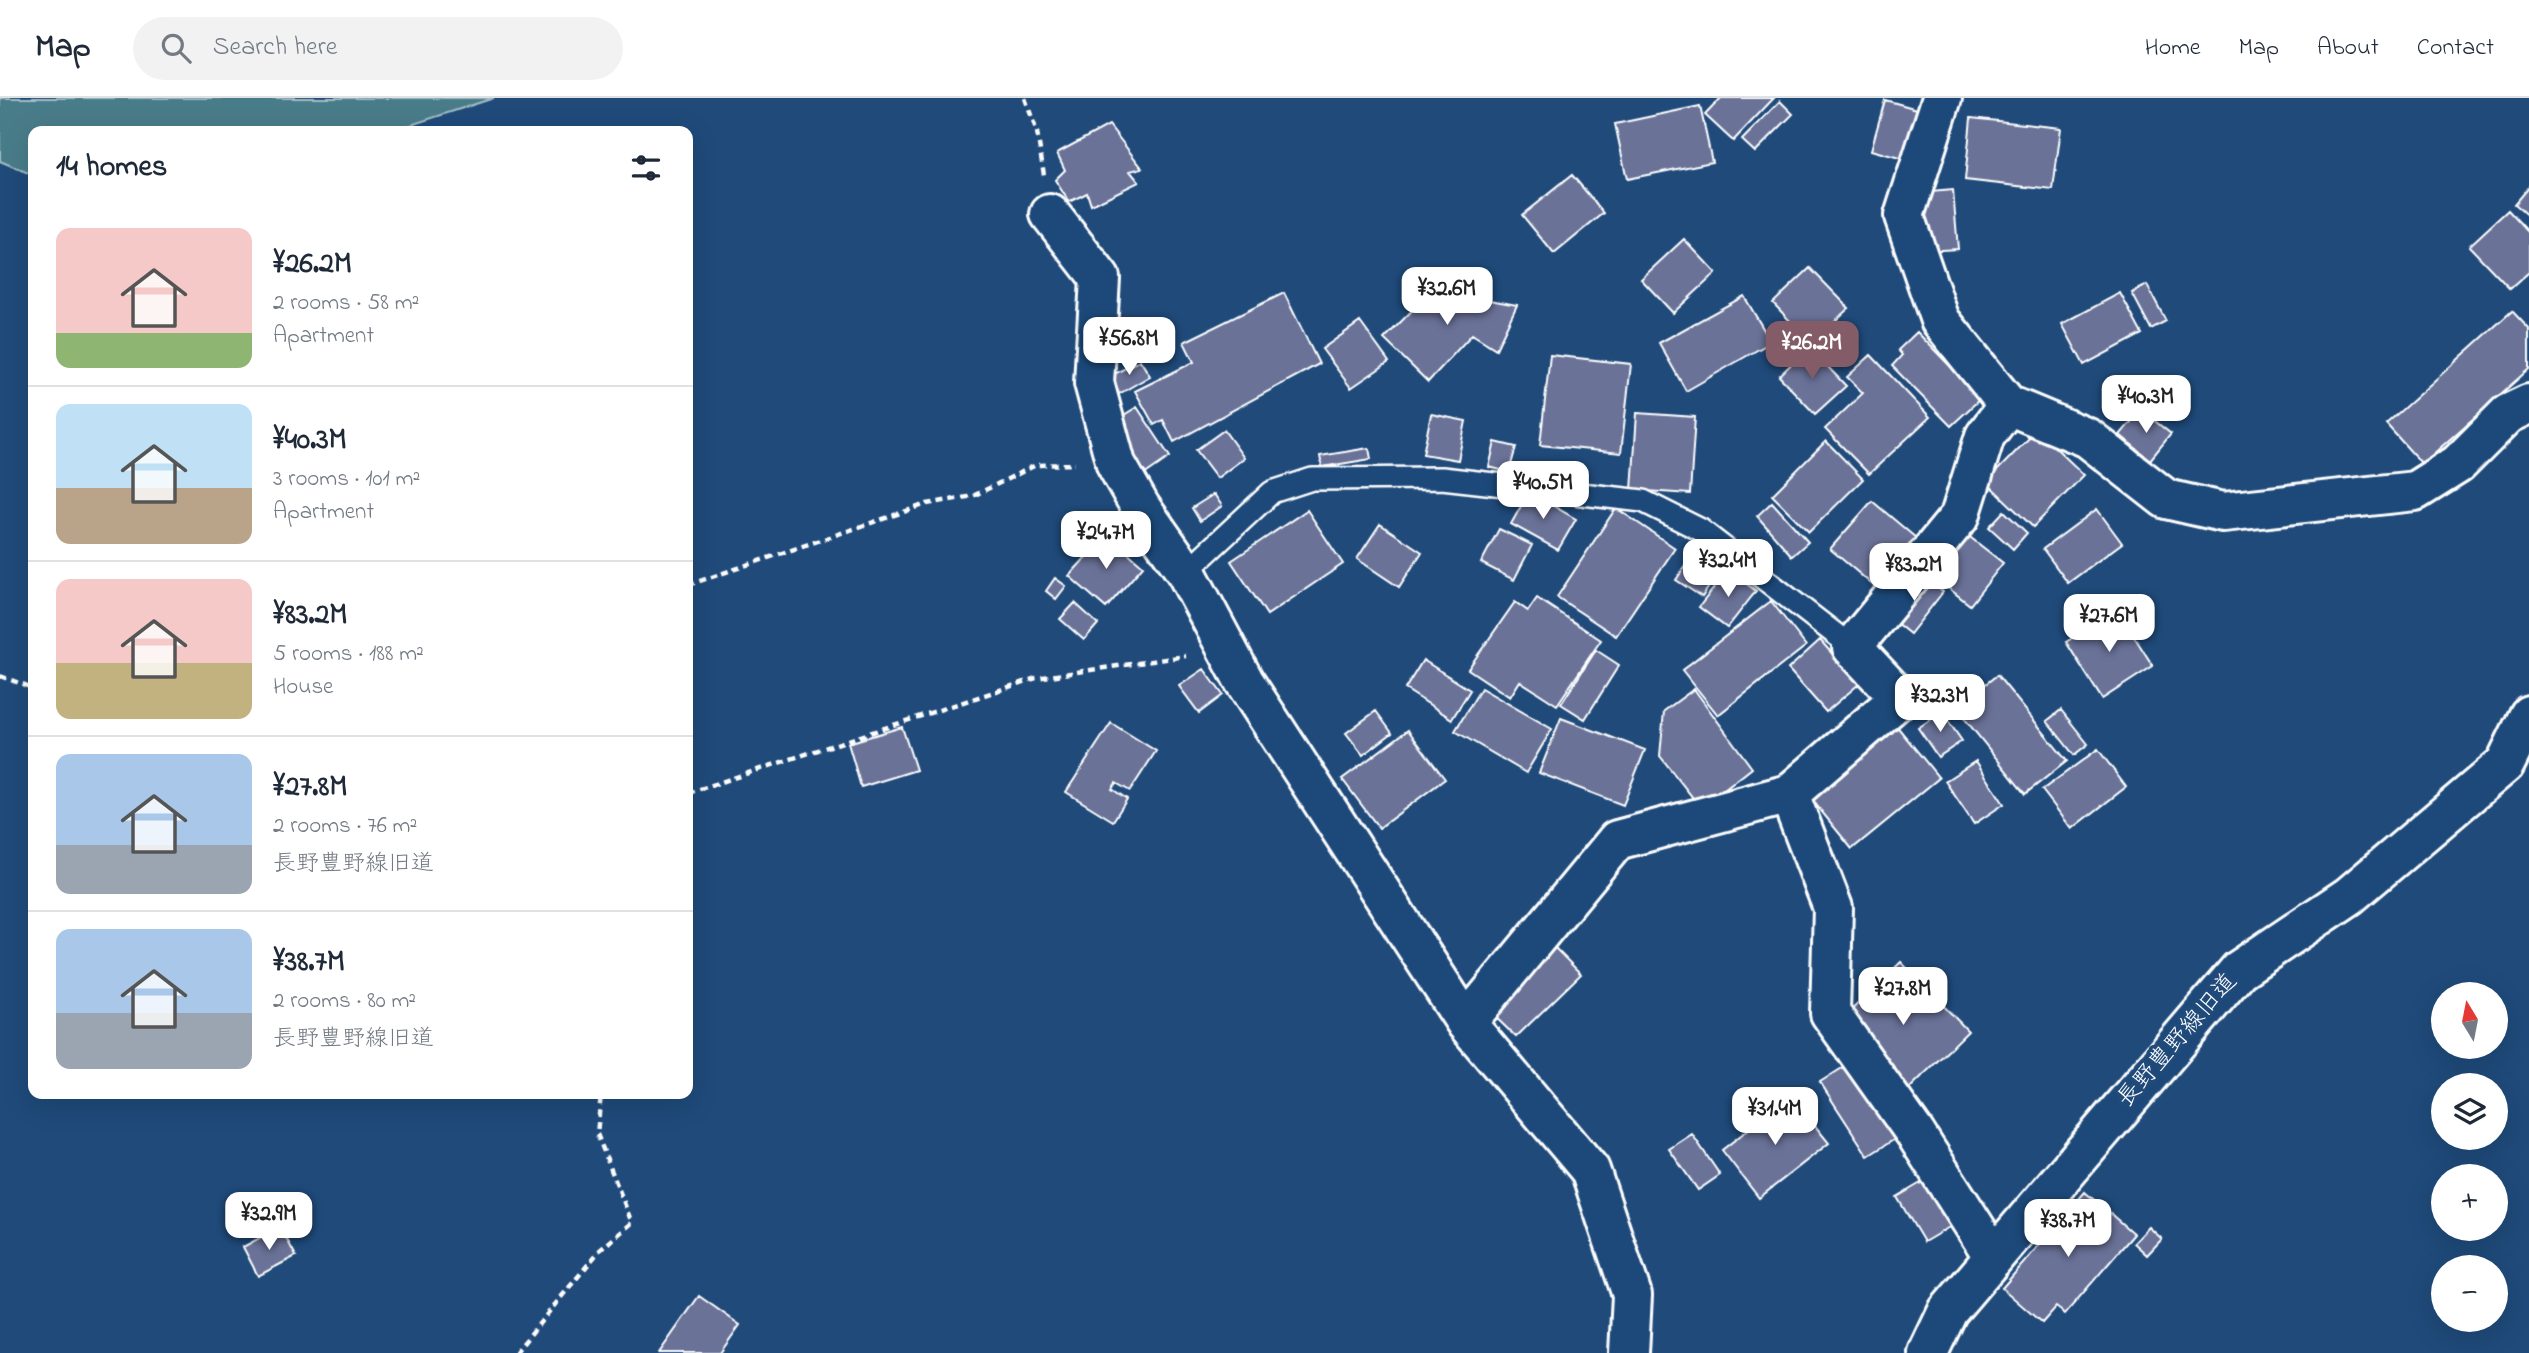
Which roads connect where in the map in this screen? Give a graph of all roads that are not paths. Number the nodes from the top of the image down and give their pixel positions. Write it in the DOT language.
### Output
graph roads {
  1 [pos="1942,98"];
  2 [pos="1050,214"];
  3 [pos="2529,404"];
  4 [pos="2008,405"];
  5 [pos="1186,572"];
  6 [pos="1852,647"];
  7 [pos="2529,715"];
  8 [pos="1789,794"];
  9 [pos="1466,1023"];
  10 [pos="1994,1257"];
  11 [pos="1629,1353"];
  12 [pos="1928,1353"];
  1 -- 4 [label="street"];
  2 -- 5 [label="street"];
  3 -- 4 [label="street"];
  4 -- 6 [label="street"];
  5 -- 6 [label="lane"];
  5 -- 9 [label="street"];
  6 -- 8 [label="street"];
  7 -- 10 [label="street, 長野豊野線旧道"];
  8 -- 9 [label="street"];
  8 -- 10 [label="street"];
  9 -- 11 [label="street"];
  10 -- 12 [label="street, 長野豊野線旧道"];
}
